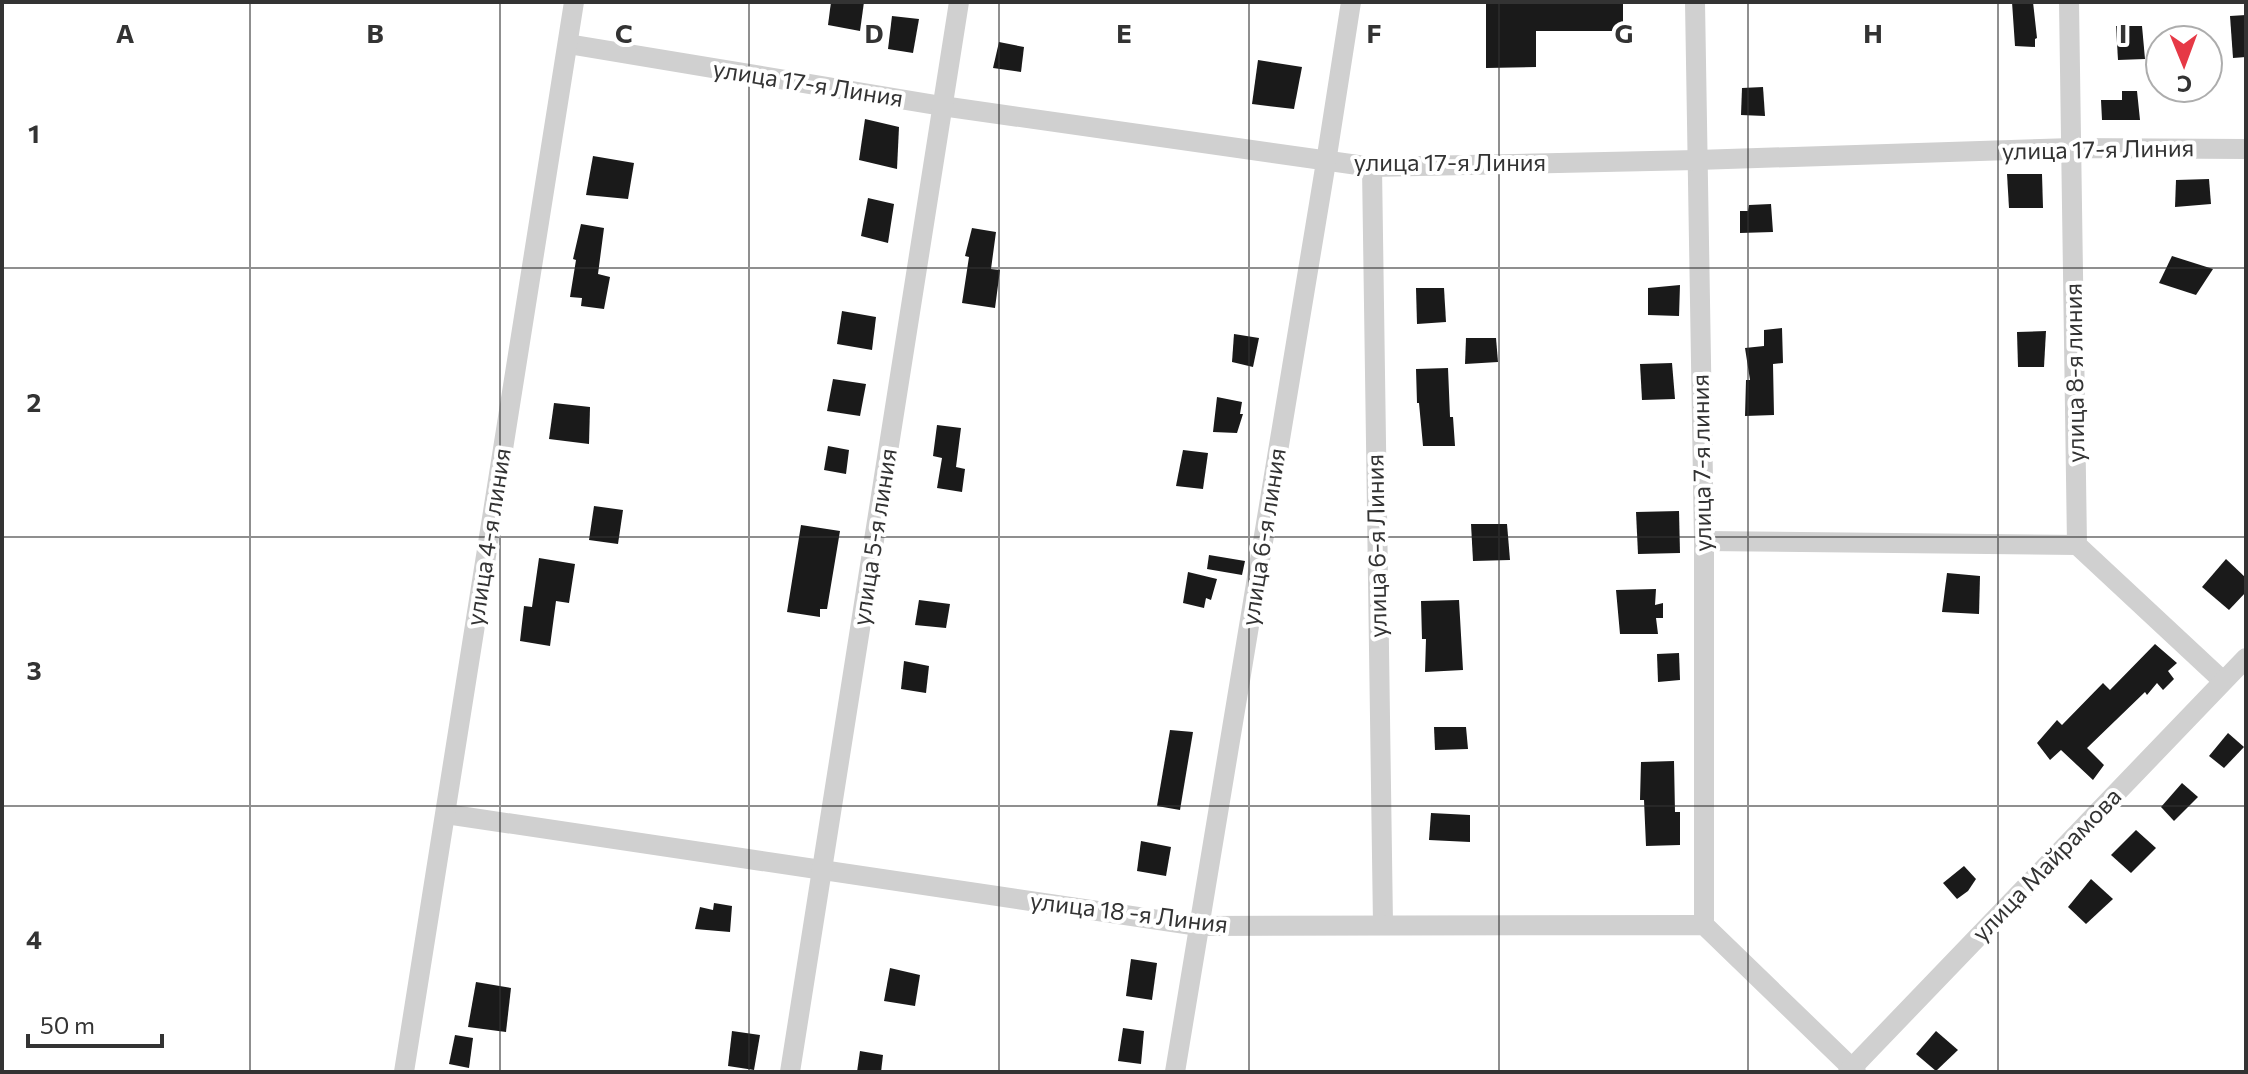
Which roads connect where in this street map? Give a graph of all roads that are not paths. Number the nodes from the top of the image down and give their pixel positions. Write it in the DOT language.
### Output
graph roads {
  1 [pos="574,2"];
  2 [pos="959,2"];
  3 [pos="1351,2"];
  4 [pos="1695,2"];
  5 [pos="2069,2"];
  6 [pos="568,44"];
  7 [pos="942,106"];
  8 [pos="2072,148"];
  9 [pos="2246,149"];
  10 [pos="1697,160"];
  11 [pos="1326,162"];
  12 [pos="1372,167"];
  13 [pos="1704,541"];
  14 [pos="2077,545"];
  15 [pos="2246,658"];
  16 [pos="2223,681"];
  17 [pos="446,814"];
  18 [pos="823,871"];
  19 [pos="1383,924"];
  20 [pos="1704,925"];
  21 [pos="1199,926"];
  22 [pos="1852,1071"];
  23 [pos="404,1072"];
  24 [pos="790,1072"];
  25 [pos="1175,1072"];
  1 -- 6 [label="street, улица 4-я линия"];
  2 -- 7 [label="street, улица 5-я линия"];
  3 -- 11 [label="street, улица 6-я линия"];
  4 -- 10 [label="street, улица 7-я линия"];
  5 -- 8 [label="street, улица 8-я линия"];
  6 -- 7 [label="street, улица 17-я Линия"];
  6 -- 17 [label="street, улица 4-я линия"];
  7 -- 11 [label="street, улица 17-я Линия"];
  7 -- 18 [label="street, улица 5-я линия"];
  8 -- 9 [label="street, улица 17-я Линия"];
  8 -- 10 [label="street, улица 17-я Линия"];
  8 -- 14 [label="street, улица 8-я линия"];
  10 -- 12 [label="street, улица 17-я Линия"];
  10 -- 13 [label="street, улица 7-я линия"];
  11 -- 12 [label="street, улица 17-я Линия"];
  11 -- 21 [label="street, улица 6-я линия"];
  12 -- 19 [label="street, улица 6-я Линия"];
  13 -- 14 [label="street"];
  13 -- 20 [label="street, улица 7-я линия"];
  14 -- 16 [label="street"];
  15 -- 16 [label="street, улица Майрамова"];
  16 -- 22 [label="street, улица Майрамова"];
  17 -- 18 [label="street, улица 18 -я Линия"];
  17 -- 23 [label="street, улица 4-я линия"];
  18 -- 21 [label="street, улица 18 -я Линия"];
  18 -- 24 [label="street, улица 5-я линия"];
  19 -- 20 [label="street, улица 18 -я Линия"];
  19 -- 21 [label="street, улица 18 -я Линия"];
  20 -- 22 [label="street"];
  21 -- 25 [label="street, улица 6-я линия"];
}
